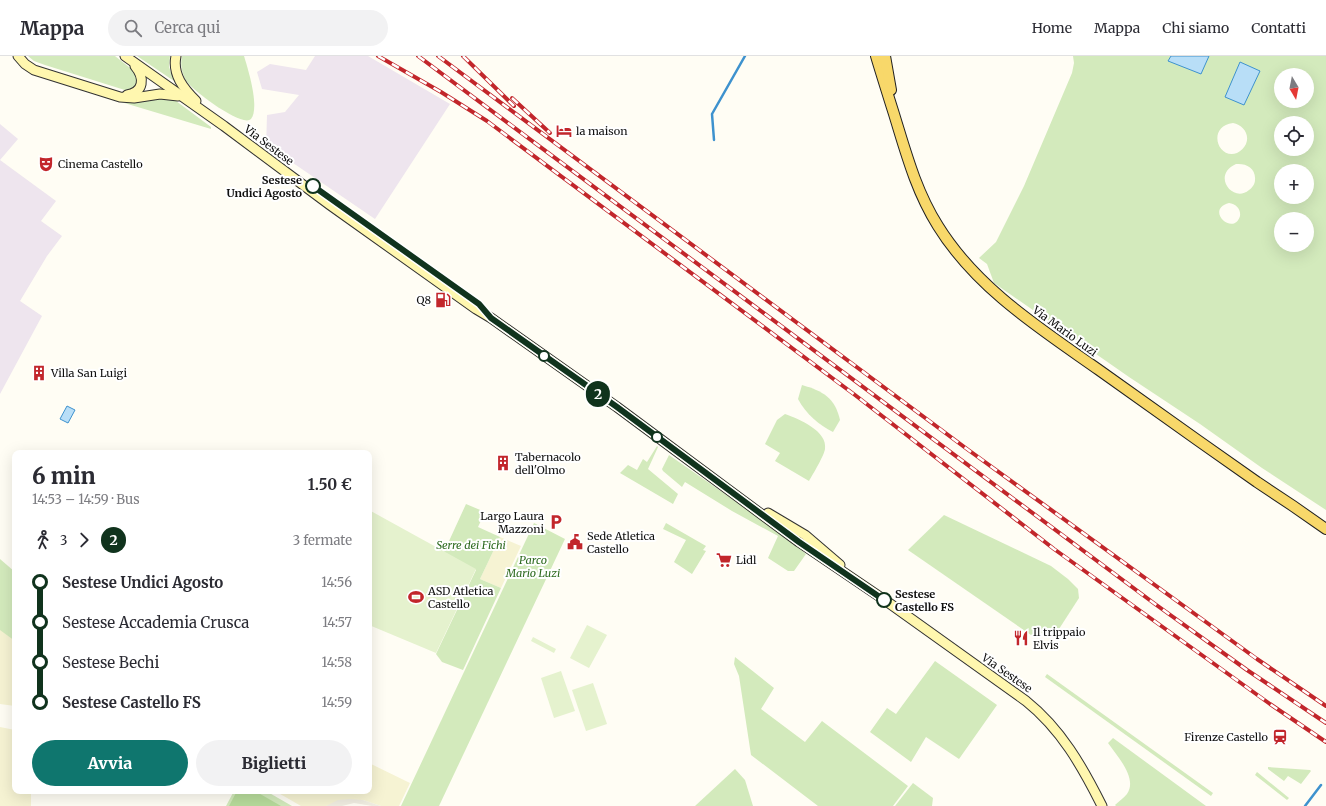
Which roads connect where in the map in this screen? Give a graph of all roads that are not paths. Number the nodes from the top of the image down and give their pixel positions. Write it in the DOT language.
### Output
graph roads {
  1 [pos="18,56"];
  2 [pos="176,56"];
  3 [pos="876,56"];
  4 [pos="885,56"];
  5 [pos="126,57"];
  6 [pos="111,93"];
  7 [pos="183,98"];
  8 [pos="894,114"];
  9 [pos="214,119"];
  10 [pos="1293,506"];
  11 [pos="1326,522"];
  12 [pos="1326,529"];
  13 [pos="1102,806"];
  1 -- 6 [label="main road"];
  2 -- 9 [label="main road"];
  3 -- 8 [label="main road, Via Mario Luzi"];
  4 -- 8 [label="main road, Via Mario Luzi"];
  5 -- 6 [label="main road"];
  5 -- 7 [label="main road, Via Sestese"];
  6 -- 7 [label="main road"];
  7 -- 9 [label="main road, Via Sestese"];
  8 -- 10 [label="main road, Via Mario Luzi"];
  9 -- 13 [label="main road, Via Sestese"];
  10 -- 11 [label="main road, Via Mario Luzi"];
  10 -- 12 [label="main road, Via Mario Luzi"];
}
